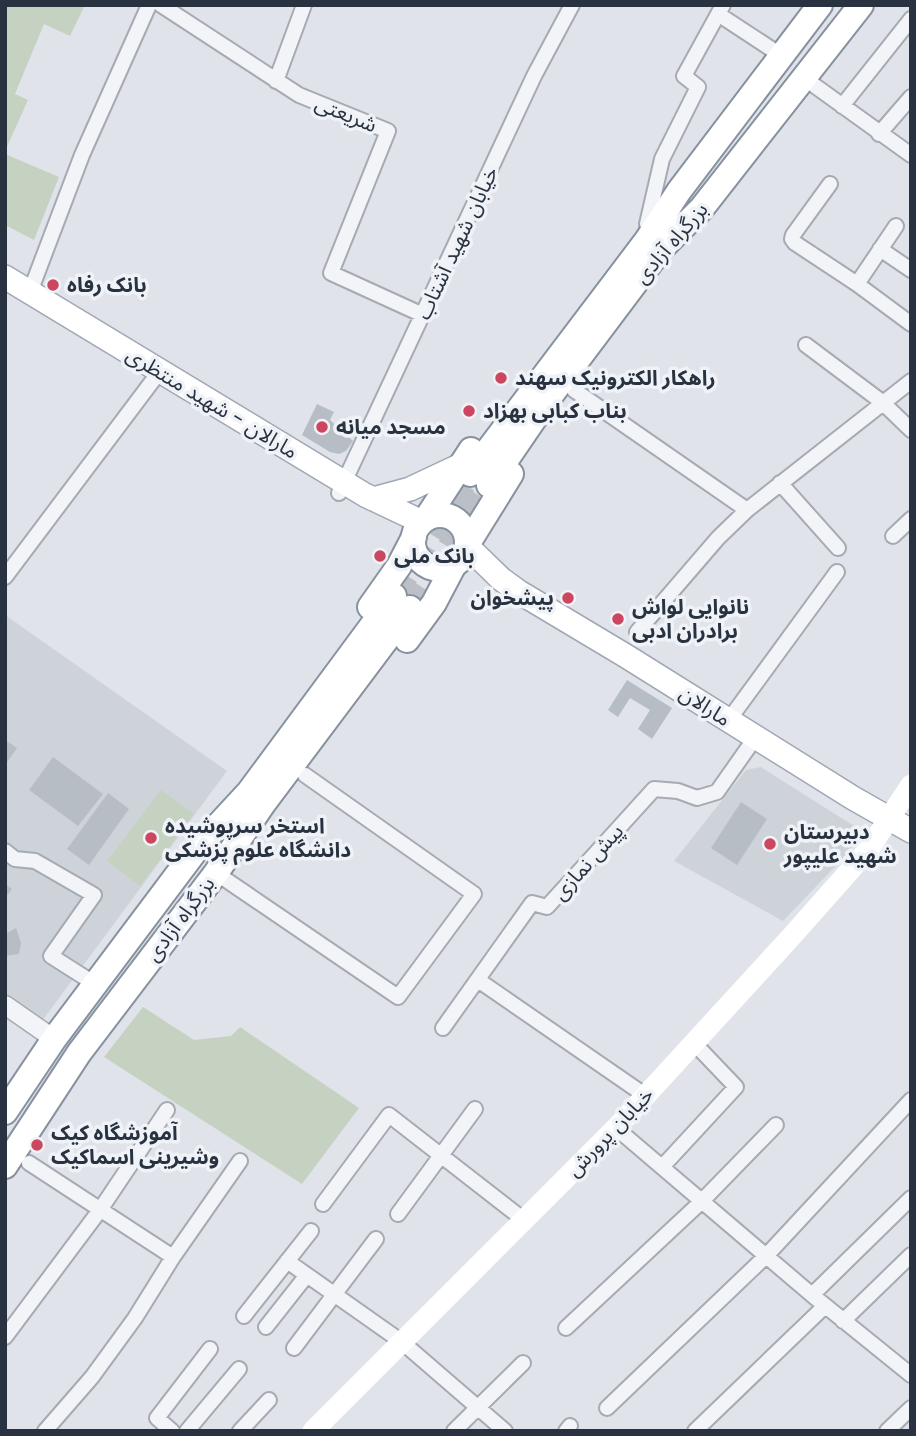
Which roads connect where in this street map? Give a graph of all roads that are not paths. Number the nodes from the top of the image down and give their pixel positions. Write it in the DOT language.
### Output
graph roads {
  1 [pos="149,5"];
  2 [pos="161,5"];
  3 [pos="304,5"];
  4 [pos="572,5"];
  5 [pos="820,5"];
  6 [pos="861,5"];
  7 [pos="721,9"];
  8 [pos="911,19"];
  9 [pos="782,56"];
  10 [pos="804,78"];
  11 [pos="276,81"];
  12 [pos="911,97"];
  13 [pos="842,106"];
  14 [pos="879,134"];
  15 [pos="911,155"];
  16 [pos="830,184"];
  17 [pos="679,191"];
  18 [pos="702,208"];
  19 [pos="646,224"];
  20 [pos="895,226"];
  21 [pos="880,249"];
  22 [pos="911,270"];
  23 [pos="5,277"];
  24 [pos="857,284"];
  25 [pos="30,292"];
  26 [pos="423,315"];
  27 [pos="911,324"];
  28 [pos="806,345"];
  29 [pos="160,371"];
  30 [pos="911,381"];
  31 [pos="574,390"];
  32 [pos="882,402"];
  33 [pos="911,430"];
  34 [pos="473,475"];
  35 [pos="780,484"];
  36 [pos="342,488"];
  37 [pos="445,490"];
  38 [pos="373,499"];
  39 [pos="747,510"];
  40 [pos="486,516"];
  41 [pos="911,519"];
  42 [pos="421,526"];
  43 [pos="893,536"];
  44 [pos="838,548"];
  45 [pos="461,555"];
  46 [pos="399,566"];
  47 [pos="838,572"];
  48 [pos="5,577"];
  49 [pos="441,589"];
  50 [pos="637,632"];
  51 [pos="728,721"];
  52 [pos="755,738"];
  53 [pos="305,775"];
  54 [pos="911,785"];
  55 [pos="889,818"];
  56 [pos="911,831"];
  57 [pos="199,846"];
  58 [pos="5,852"];
  59 [pos="216,873"];
  60 [pos="478,980"];
  61 [pos="95,984"];
  62 [pos="5,1005"];
  63 [pos="443,1028"];
  64 [pos="54,1039"];
  65 [pos="694,1043"];
  66 [pos="646,1096"];
  67 [pos="911,1100"];
  68 [pos="475,1109"];
  69 [pos="167,1110"];
  70 [pos="5,1112"];
  71 [pos="776,1125"];
  72 [pos="617,1128"];
  73 [pos="442,1156"];
  74 [pos="240,1161"];
  75 [pos="17,1165"];
  76 [pos="662,1167"];
  77 [pos="911,1198"];
  78 [pos="701,1202"];
  79 [pos="323,1204"];
  80 [pos="100,1210"];
  81 [pos="398,1214"];
  82 [pos="524,1220"];
  83 [pos="311,1231"];
  84 [pos="376,1239"];
  85 [pos="911,1255"];
  86 [pos="766,1256"];
  87 [pos="173,1257"];
  88 [pos="287,1261"];
  89 [pos="307,1275"];
  90 [pos="335,1295"];
  91 [pos="811,1295"];
  92 [pos="825,1306"];
  93 [pos="244,1316"];
  94 [pos="843,1321"];
  95 [pos="266,1327"];
  96 [pos="566,1328"];
  97 [pos="5,1337"];
  98 [pos="402,1342"];
  99 [pos="294,1348"];
  100 [pos="210,1349"];
  101 [pos="523,1363"];
  102 [pos="239,1369"];
  103 [pos="911,1375"];
  104 [pos="269,1400"];
  105 [pos="478,1408"];
  106 [pos="607,1408"];
  107 [pos="911,1408"];
  108 [pos="164,1426"];
  109 [pos="45,1431"];
  110 [pos="187,1431"];
  111 [pos="240,1431"];
  112 [pos="313,1431"];
  113 [pos="454,1431"];
  114 [pos="505,1431"];
  115 [pos="695,1431"];
  116 [pos="887,1431"];
  1 -- 25 [label="street"];
  2 -- 11 [label="street, شریعتی"];
  3 -- 11 [label="street"];
  4 -- 26 [label="street, خیابان شهید آشتاب"];
  5 -- 9 [label="highway, بزرگراه آزادی"];
  6 -- 10 [label="highway, بزرگراه آزادی"];
  7 -- 9 [label="street"];
  7 -- 19 [label="street"];
  8 -- 13 [label="street"];
  9 -- 17 [label="highway, بزرگراه آزادی"];
  10 -- 13 [label="street"];
  10 -- 18 [label="highway, بزرگراه آزادی"];
  11 -- 26 [label="street, شریعتی"];
  12 -- 14 [label="street"];
  13 -- 14 [label="street"];
  14 -- 15 [label="street"];
  16 -- 24 [label="street"];
  17 -- 19 [label="highway"];
  17 -- 34 [label="highway, بزرگراه آزادی"];
  18 -- 31 [label="highway"];
  18 -- 34 [label="highway, بزرگراه آزادی"];
  19 -- 34 [label="highway"];
  20 -- 21 [label="street"];
  21 -- 22 [label="street"];
  21 -- 24 [label="street"];
  23 -- 25 [label="main road, مارالان - شهید منتظری"];
  24 -- 27 [label="street"];
  25 -- 29 [label="main road, مارالان - شهید منتظری"];
  26 -- 36 [label="street, خیابان شهید آشتاب"];
  28 -- 32 [label="street"];
  29 -- 36 [label="main road, مارالان - شهید منتظری"];
  29 -- 48 [label="street"];
  30 -- 32 [label="street"];
  31 -- 39 [label="street"];
  31 -- 40 [label="highway"];
  32 -- 33 [label="street"];
  32 -- 35 [label="street"];
  34 -- 37 [label="highway, بزرگراه آزادی"];
  34 -- 38 [label="main road"];
  35 -- 39 [label="street"];
  35 -- 44 [label="street"];
  36 -- 38 [label="main road, مارالان - شهید منتظری"];
  37 -- 40 [label="highway"];
  37 -- 42 [label="highway, بزرگراه آزادی"];
  38 -- 42 [label="main road, مارالان - شهید منتظری"];
  39 -- 50 [label="street"];
  40 -- 45 [label="highway"];
  41 -- 43 [label="street"];
  42 -- 45 [label="highway"];
  42 -- 45 [label="highway"];
  42 -- 46 [label="highway, بزرگراه آزادی"];
  45 -- 49 [label="highway"];
  45 -- 51 [label="main road, مارالان"];
  46 -- 49 [label="highway"];
  46 -- 57 [label="highway, بزرگراه آزادی"];
  47 -- 51 [label="street"];
  49 -- 53 [label="highway"];
  51 -- 52 [label="main road, مارالان"];
  52 -- 55 [label="main road, مارالان"];
  52 -- 60 [label="street, پیش نمازی"];
  53 -- 59 [label="highway"];
  53 -- 59 [label="street"];
  54 -- 55 [label="main road, خیابان پرورش"];
  55 -- 56 [label="main road, مارالان"];
  55 -- 65 [label="main road, خیابان پرورش"];
  57 -- 59 [label="highway, بزرگراه آزادی"];
  57 -- 61 [label="highway, بزرگراه آزادی"];
  58 -- 61 [label="street"];
  59 -- 75 [label="highway, بزرگراه آزادی"];
  60 -- 63 [label="street, پیش نمازی"];
  60 -- 66 [label="street"];
  61 -- 64 [label="highway, بزرگراه آزادی"];
  62 -- 64 [label="street"];
  64 -- 70 [label="highway, بزرگراه آزادی"];
  65 -- 66 [label="main road, خیابان پرورش"];
  65 -- 76 [label="street"];
  66 -- 72 [label="main road, خیابان پرورش"];
  67 -- 86 [label="street"];
  68 -- 73 [label="street"];
  69 -- 80 [label="street"];
  71 -- 78 [label="street"];
  72 -- 76 [label="street"];
  72 -- 82 [label="main road, خیابان پرورش"];
  73 -- 79 [label="street"];
  73 -- 81 [label="street"];
  73 -- 82 [label="street"];
  74 -- 87 [label="street"];
  75 -- 80 [label="street"];
  76 -- 78 [label="street"];
  77 -- 91 [label="street"];
  78 -- 86 [label="street"];
  78 -- 96 [label="street"];
  80 -- 87 [label="street"];
  80 -- 97 [label="street"];
  82 -- 98 [label="main road, خیابان پرورش"];
  83 -- 88 [label="street"];
  84 -- 90 [label="street"];
  85 -- 94 [label="street"];
  86 -- 91 [label="street"];
  86 -- 106 [label="street"];
  87 -- 109 [label="street"];
  88 -- 89 [label="street"];
  88 -- 93 [label="street"];
  89 -- 90 [label="street"];
  89 -- 95 [label="street"];
  90 -- 98 [label="street"];
  90 -- 99 [label="street"];
  91 -- 92 [label="street"];
  92 -- 94 [label="street"];
  92 -- 115 [label="street"];
  94 -- 103 [label="street"];
  98 -- 105 [label="street"];
  98 -- 112 [label="main road, خیابان پرورش"];
  100 -- 108 [label="street"];
  101 -- 105 [label="street"];
  102 -- 110 [label="street"];
  104 -- 111 [label="street"];
  105 -- 113 [label="street"];
  105 -- 114 [label="street"];
  107 -- 116 [label="street"];
}
